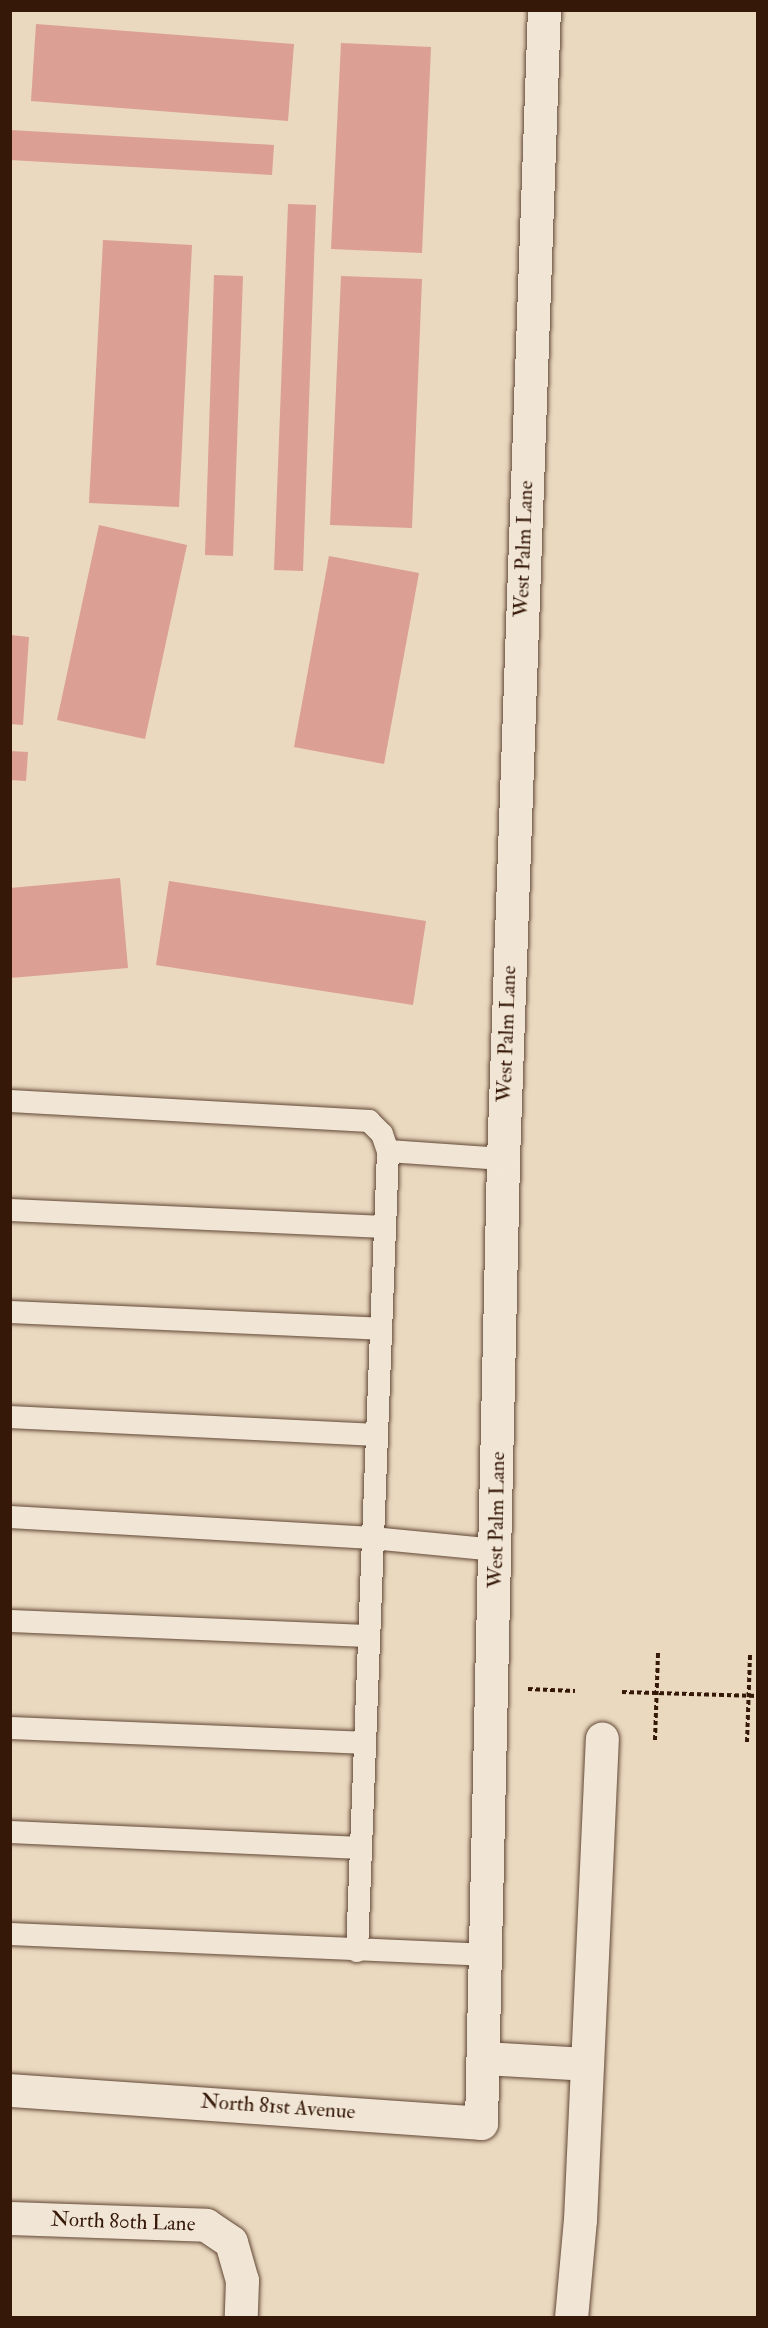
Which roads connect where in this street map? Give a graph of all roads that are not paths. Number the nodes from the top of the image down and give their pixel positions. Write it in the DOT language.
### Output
graph roads {
  1 [pos="544,10"];
  2 [pos="10,1101"];
  3 [pos="387,1151"];
  4 [pos="503,1159"];
  5 [pos="10,1210"];
  6 [pos="385,1227"];
  7 [pos="10,1312"];
  8 [pos="381,1329"];
  9 [pos="10,1417"];
  10 [pos="377,1435"];
  11 [pos="10,1517"];
  12 [pos="372,1538"];
  13 [pos="496,1550"];
  14 [pos="10,1621"];
  15 [pos="368,1636"];
  16 [pos="10,1728"];
  17 [pos="602,1738"];
  18 [pos="363,1743"];
  19 [pos="10,1832"];
  20 [pos="361,1848"];
  21 [pos="10,1934"];
  22 [pos="357,1951"];
  23 [pos="485,1955"];
  24 [pos="483,2058"];
  25 [pos="586,2064"];
  26 [pos="10,2090"];
  27 [pos="10,2218"];
  28 [pos="241,2318"];
  29 [pos="571,2318"];
  1 -- 4 [label="street, West Palm Lane"];
  2 -- 3 [label="lane"];
  3 -- 4 [label="lane"];
  3 -- 6 [label="lane"];
  4 -- 13 [label="street, West Palm Lane"];
  5 -- 6 [label="lane"];
  6 -- 8 [label="lane"];
  7 -- 8 [label="lane"];
  8 -- 10 [label="lane"];
  9 -- 10 [label="lane"];
  10 -- 12 [label="lane"];
  11 -- 12 [label="lane"];
  12 -- 13 [label="lane"];
  12 -- 15 [label="lane"];
  13 -- 23 [label="street, West Palm Lane"];
  14 -- 15 [label="lane"];
  15 -- 18 [label="lane"];
  16 -- 18 [label="lane"];
  17 -- 25 [label="street"];
  18 -- 20 [label="lane"];
  19 -- 20 [label="lane"];
  20 -- 22 [label="lane"];
  21 -- 22 [label="lane"];
  22 -- 23 [label="lane"];
  23 -- 24 [label="street, West Palm Lane"];
  24 -- 25 [label="street"];
  24 -- 26 [label="street, North 81st Avenue"];
  25 -- 29 [label="street"];
  27 -- 28 [label="street, North 80th Lane"];
}
